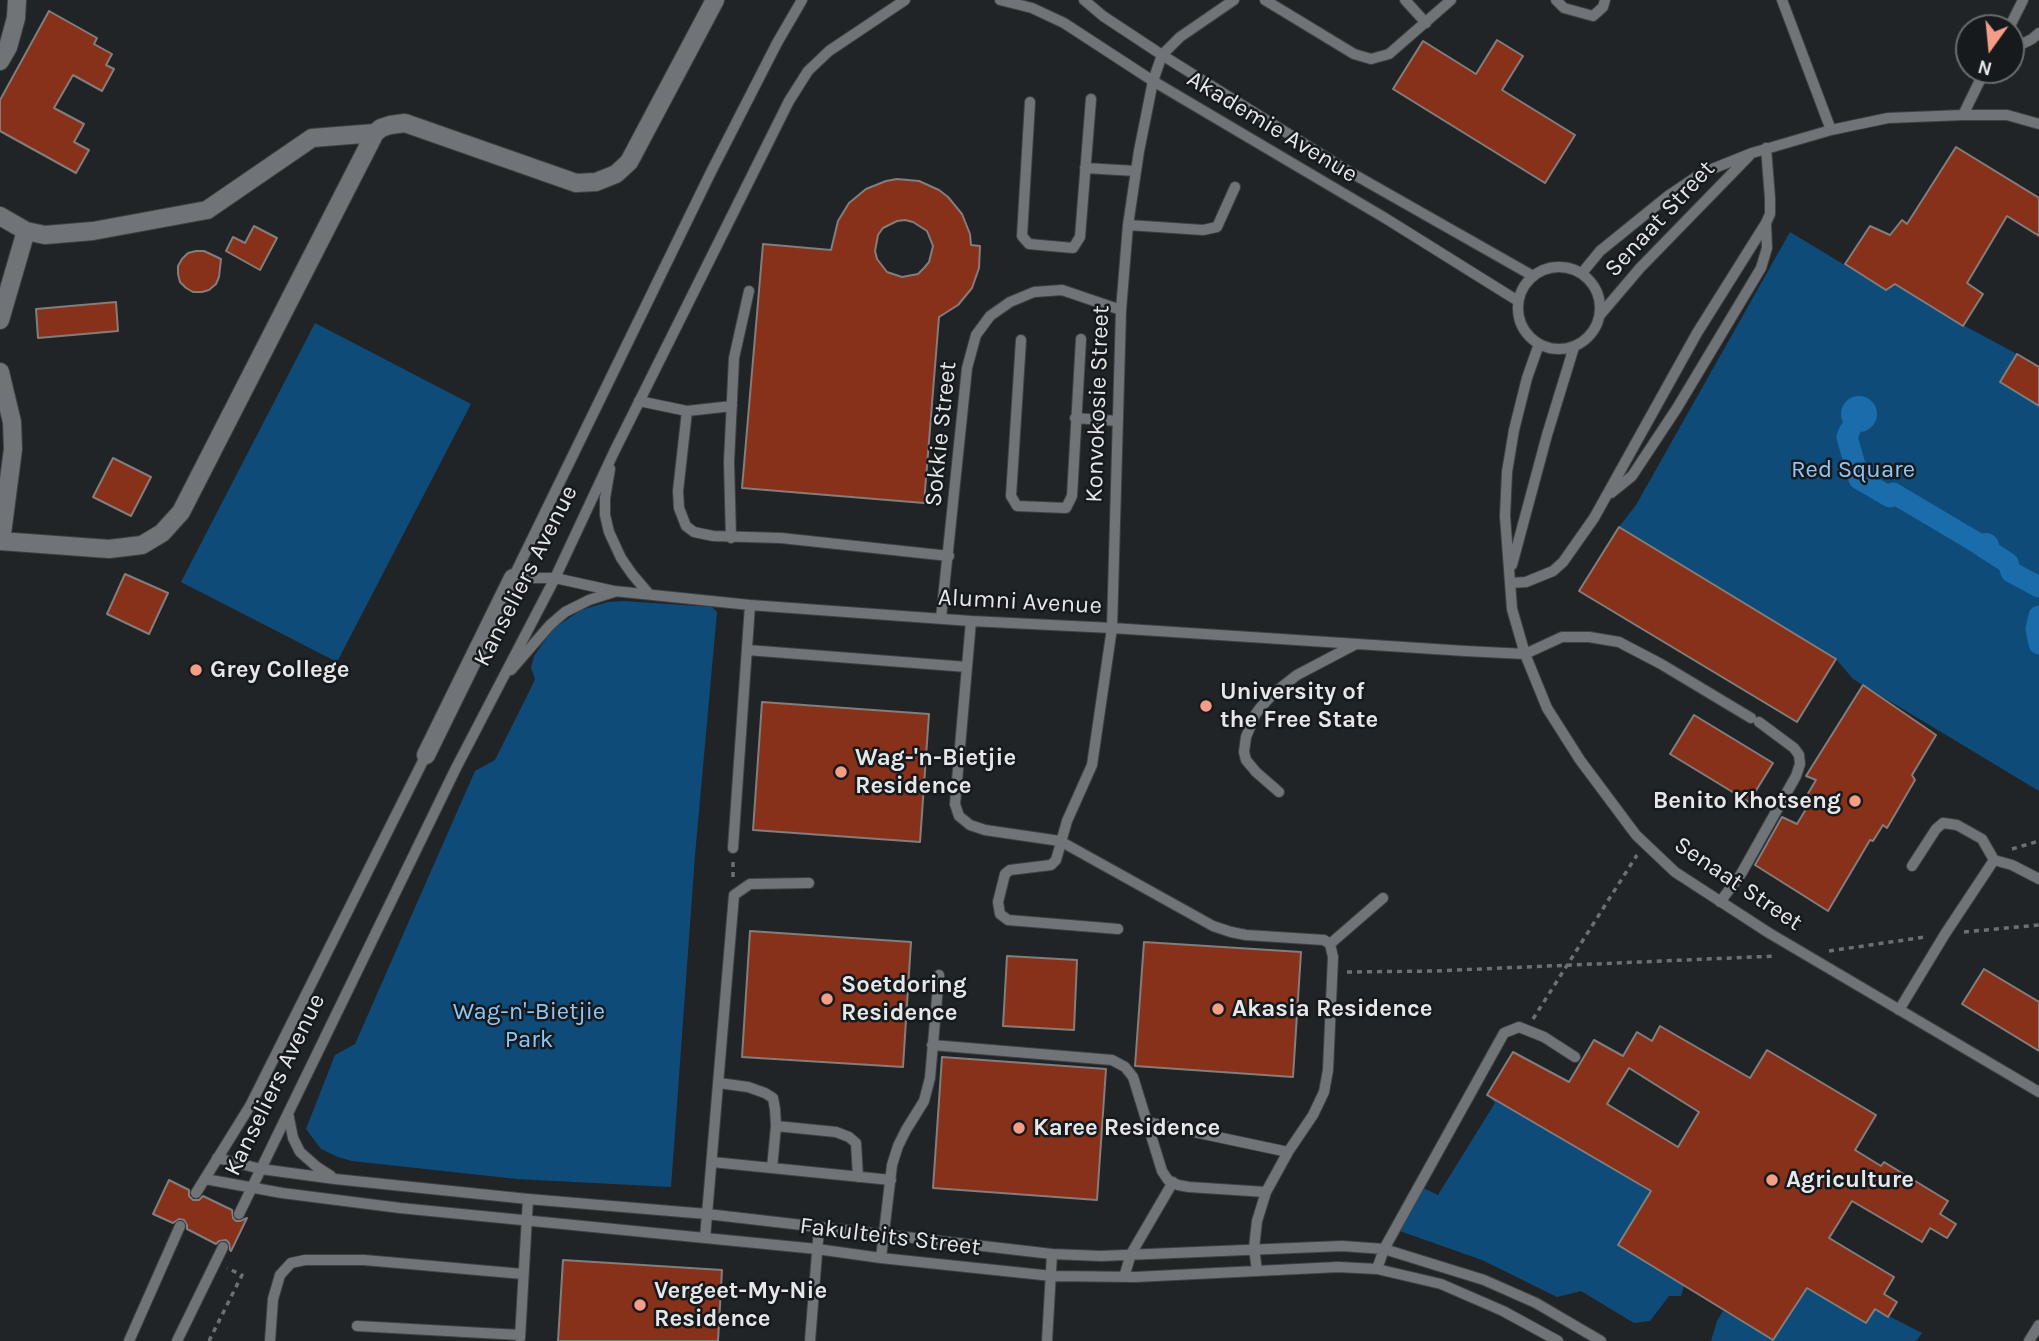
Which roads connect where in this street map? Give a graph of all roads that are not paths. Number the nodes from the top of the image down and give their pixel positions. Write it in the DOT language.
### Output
graph roads {
  1 [pos="17,0"];
  2 [pos="715,0"];
  3 [pos="802,0"];
  4 [pos="905,0"];
  5 [pos="1000,0"];
  6 [pos="1084,0"];
  7 [pos="1234,0"];
  8 [pos="1265,0"];
  9 [pos="1405,0"];
  10 [pos="1451,0"];
  11 [pos="1556,0"];
  12 [pos="1605,0"];
  13 [pos="1782,0"];
  14 [pos="1426,23"];
  15 [pos="1162,55"];
  16 [pos="0,61"];
  17 [pos="1153,81"];
  18 [pos="1978,84"];
  19 [pos="1091,99"];
  20 [pos="1030,102"];
  21 [pos="1963,114"];
  22 [pos="2039,124"];
  23 [pos="1831,130"];
  24 [pos="375,133"];
  25 [pos="1766,148"];
  26 [pos="1752,153"];
  27 [pos="1085,168"];
  28 [pos="1136,171"];
  29 [pos="1235,187"];
  30 [pos="0,216"];
  31 [pos="1766,223"];
  32 [pos="1128,225"];
  33 [pos="26,231"];
  34 [pos="1582,273"];
  35 [pos="1533,276"];
  36 [pos="749,291"];
  37 [pos="1518,301"];
  38 [pos="1121,310"];
  39 [pos="1600,315"];
  40 [pos="0,320"];
  41 [pos="1081,339"];
  42 [pos="1021,340"];
  43 [pos="1539,344"];
  44 [pos="1574,347"];
  45 [pos="0,372"];
  46 [pos="639,401"];
  47 [pos="732,406"];
  48 [pos="687,411"];
  49 [pos="1076,418"];
  50 [pos="1118,421"];
  51 [pos="614,452"];
  52 [pos="1607,495"];
  53 [pos="731,538"];
  54 [pos="0,541"];
  55 [pos="949,556"];
  56 [pos="513,578"];
  57 [pos="555,578"];
  58 [pos="1511,578"];
  59 [pos="614,591"];
  60 [pos="649,594"];
  61 [pos="750,605"];
  62 [pos="941,618"];
  63 [pos="971,621"];
  64 [pos="1112,628"];
  65 [pos="1356,644"];
  66 [pos="747,650"];
  67 [pos="1525,654"];
  68 [pos="967,667"];
  69 [pos="499,684"];
  70 [pos="426,755"];
  71 [pos="1279,792"];
  72 [pos="1060,841"];
  73 [pos="733,848"];
  74 [pos="1994,860"];
  75 [pos="1912,866"];
  76 [pos="2039,879"];
  77 [pos="809,883"];
  78 [pos="1383,898"];
  79 [pos="1720,902"];
  80 [pos="1118,929"];
  81 [pos="1330,944"];
  82 [pos="939,975"];
  83 [pos="1899,1010"];
  84 [pos="932,1045"];
  85 [pos="1576,1056"];
  86 [pos="719,1083"];
  87 [pos="2039,1092"];
  88 [pos="288,1113"];
  89 [pos="1147,1122"];
  90 [pos="776,1126"];
  91 [pos="1288,1152"];
  92 [pos="218,1158"];
  93 [pos="712,1162"];
  94 [pos="772,1168"];
  95 [pos="261,1169"];
  96 [pos="858,1177"];
  97 [pos="205,1179"];
  98 [pos="335,1179"];
  99 [pos="891,1180"];
  100 [pos="1173,1182"];
  101 [pos="252,1188"];
  102 [pos="1266,1192"];
  103 [pos="196,1194"];
  104 [pos="528,1199"];
  105 [pos="239,1214"];
  106 [pos="707,1214"];
  107 [pos="527,1219"];
  108 [pos="180,1226"];
  109 [pos="819,1228"];
  110 [pos="884,1236"];
  111 [pos="705,1238"];
  112 [pos="223,1247"];
  113 [pos="1254,1248"];
  114 [pos="817,1249"];
  115 [pos="1384,1249"];
  116 [pos="1052,1254"];
  117 [pos="1131,1254"];
  118 [pos="881,1258"];
  119 [pos="1377,1269"];
  120 [pos="1257,1271"];
  121 [pos="523,1274"];
  122 [pos="1052,1276"];
  123 [pos="1124,1277"];
  124 [pos="2039,1325"];
  125 [pos="357,1326"];
  126 [pos="520,1338"];
  127 [pos="129,1341"];
  128 [pos="177,1341"];
  129 [pos="270,1341"];
  130 [pos="810,1341"];
  131 [pos="1047,1341"];
  132 [pos="1558,1341"];
  133 [pos="1601,1341"];
  134 [pos="2029,1341"];
  1 -- 16 [label="street"];
  2 -- 24 [label="street"];
  3 -- 56 [label="lane, Kanseliers Avenue"];
  4 -- 46 [label="lane, Kanseliers Avenue"];
  5 -- 17 [label="lane, Akademie Avenue"];
  6 -- 15 [label="lane, Akademie Avenue"];
  7 -- 15 [label="lane, Konvokosie Street"];
  8 -- 14 [label="lane"];
  9 -- 14 [label="lane"];
  10 -- 14 [label="lane"];
  11 -- 12 [label="lane"];
  13 -- 23 [label="lane"];
  15 -- 17 [label="lane, Konvokosie Street"];
  15 -- 35 [label="lane, Akademie Avenue"];
  17 -- 28 [label="lane, Konvokosie Street"];
  17 -- 37 [label="lane, Akademie Avenue"];
  18 -- 21 [label="lane"];
  19 -- 27 [label="lane"];
  20 -- 27 [label="lane"];
  21 -- 22 [label="lane, Senaat Street"];
  21 -- 23 [label="lane, Senaat Street"];
  23 -- 25 [label="lane, Senaat Street"];
  24 -- 33 [label="street"];
  24 -- 54 [label="street"];
  25 -- 26 [label="lane, Senaat Street"];
  25 -- 31 [label="lane"];
  26 -- 34 [label="lane, Senaat Street"];
  26 -- 39 [label="lane, Senaat Street"];
  27 -- 28 [label="lane"];
  28 -- 32 [label="lane, Konvokosie Street"];
  29 -- 32 [label="lane"];
  30 -- 33 [label="street"];
  31 -- 52 [label="lane"];
  31 -- 52 [label="lane"];
  32 -- 38 [label="lane, Konvokosie Street"];
  33 -- 40 [label="street"];
  34 -- 35 [label="lane, Senaat Street"];
  34 -- 39 [label="lane, Senaat Street"];
  35 -- 37 [label="lane"];
  36 -- 47 [label="lane"];
  37 -- 43 [label="lane"];
  38 -- 50 [label="lane, Konvokosie Street"];
  38 -- 55 [label="lane, Sokkie Street"];
  39 -- 44 [label="lane, Senaat Street"];
  41 -- 49 [label="lane"];
  42 -- 49 [label="lane"];
  43 -- 44 [label="lane"];
  43 -- 58 [label="lane, Senaat Street"];
  44 -- 58 [label="lane, Senaat Street"];
  45 -- 54 [label="street"];
  46 -- 48 [label="lane"];
  46 -- 51 [label="lane, Kanseliers Avenue"];
  47 -- 48 [label="lane"];
  47 -- 53 [label="lane"];
  48 -- 53 [label="lane"];
  49 -- 50 [label="lane"];
  50 -- 64 [label="lane, Konvokosie Street"];
  51 -- 57 [label="lane, Kanseliers Avenue"];
  51 -- 60 [label="lane"];
  52 -- 58 [label="lane"];
  53 -- 55 [label="lane"];
  55 -- 62 [label="lane, Sokkie Street"];
  56 -- 57 [label="lane, Alumni Avenue"];
  56 -- 70 [label="street, Kanseliers Avenue"];
  57 -- 59 [label="lane, Alumni Avenue"];
  57 -- 69 [label="lane, Kanseliers Avenue"];
  58 -- 67 [label="lane, Senaat Street"];
  59 -- 60 [label="lane, Alumni Avenue"];
  59 -- 69 [label="lane"];
  60 -- 61 [label="lane, Alumni Avenue"];
  61 -- 62 [label="lane, Alumni Avenue"];
  61 -- 66 [label="lane"];
  62 -- 63 [label="lane, Alumni Avenue"];
  63 -- 64 [label="lane, Alumni Avenue"];
  63 -- 68 [label="lane"];
  64 -- 65 [label="lane, Alumni Avenue"];
  64 -- 72 [label="lane, Konvokosie Street"];
  65 -- 67 [label="lane, Alumni Avenue"];
  65 -- 71 [label="lane"];
  66 -- 68 [label="lane"];
  66 -- 73 [label="lane"];
  67 -- 79 [label="lane, Senaat Street"];
  67 -- 79 [label="lane"];
  68 -- 72 [label="lane"];
  69 -- 88 [label="lane, Kanseliers Avenue"];
  70 -- 92 [label="lane, Kanseliers Avenue"];
  72 -- 80 [label="lane, Konvokosie Street"];
  72 -- 81 [label="lane"];
  74 -- 75 [label="lane"];
  74 -- 76 [label="lane"];
  74 -- 83 [label="lane"];
  77 -- 86 [label="lane"];
  78 -- 81 [label="lane"];
  79 -- 83 [label="lane, Senaat Street"];
  81 -- 91 [label="lane"];
  82 -- 84 [label="lane"];
  83 -- 87 [label="lane, Senaat Street"];
  84 -- 89 [label="lane"];
  84 -- 99 [label="lane"];
  85 -- 115 [label="lane"];
  86 -- 90 [label="lane"];
  86 -- 93 [label="lane"];
  88 -- 95 [label="lane, Kanseliers Avenue"];
  88 -- 98 [label="lane"];
  89 -- 91 [label="lane"];
  89 -- 100 [label="lane"];
  90 -- 94 [label="lane"];
  90 -- 96 [label="lane"];
  91 -- 102 [label="lane"];
  92 -- 95 [label="lane, Fakulteits Street"];
  92 -- 97 [label="lane, Kanseliers Avenue"];
  93 -- 94 [label="lane"];
  93 -- 106 [label="lane"];
  94 -- 96 [label="lane"];
  95 -- 98 [label="lane, Fakulteits Street"];
  95 -- 101 [label="lane, Kanseliers Avenue"];
  96 -- 99 [label="lane"];
  97 -- 101 [label="lane, Fakulteits Street"];
  97 -- 103 [label="lane, Kanseliers Avenue"];
  98 -- 104 [label="lane, Fakulteits Street"];
  99 -- 110 [label="lane"];
  100 -- 102 [label="lane"];
  100 -- 117 [label="lane"];
  101 -- 105 [label="lane, Kanseliers Avenue"];
  101 -- 107 [label="lane, Fakulteits Street"];
  102 -- 113 [label="lane"];
  104 -- 106 [label="lane, Fakulteits Street"];
  104 -- 107 [label="lane"];
  106 -- 109 [label="lane, Fakulteits Street"];
  106 -- 111 [label="lane"];
  107 -- 111 [label="lane, Fakulteits Street"];
  107 -- 121 [label="lane"];
  108 -- 127 [label="lane"];
  109 -- 110 [label="lane, Fakulteits Street"];
  109 -- 114 [label="lane"];
  110 -- 116 [label="lane, Fakulteits Street"];
  110 -- 118 [label="lane"];
  111 -- 114 [label="lane, Fakulteits Street"];
  112 -- 128 [label="lane"];
  113 -- 115 [label="lane, Fakulteits Street"];
  113 -- 117 [label="lane, Fakulteits Street"];
  113 -- 120 [label="lane"];
  114 -- 118 [label="lane, Fakulteits Street"];
  114 -- 130 [label="lane"];
  115 -- 119 [label="lane"];
  115 -- 133 [label="lane, Fakulteits Street"];
  116 -- 117 [label="lane, Fakulteits Street"];
  116 -- 122 [label="lane"];
  117 -- 123 [label="lane"];
  118 -- 122 [label="lane, Fakulteits Street"];
  119 -- 120 [label="lane, Fakulteits Street"];
  119 -- 132 [label="lane, Fakulteits Street"];
  120 -- 123 [label="lane, Fakulteits Street"];
  121 -- 126 [label="lane"];
  121 -- 129 [label="lane"];
  122 -- 123 [label="lane, Fakulteits Street"];
  122 -- 131 [label="lane"];
  124 -- 134 [label="lane"];
  125 -- 126 [label="lane"];
}
